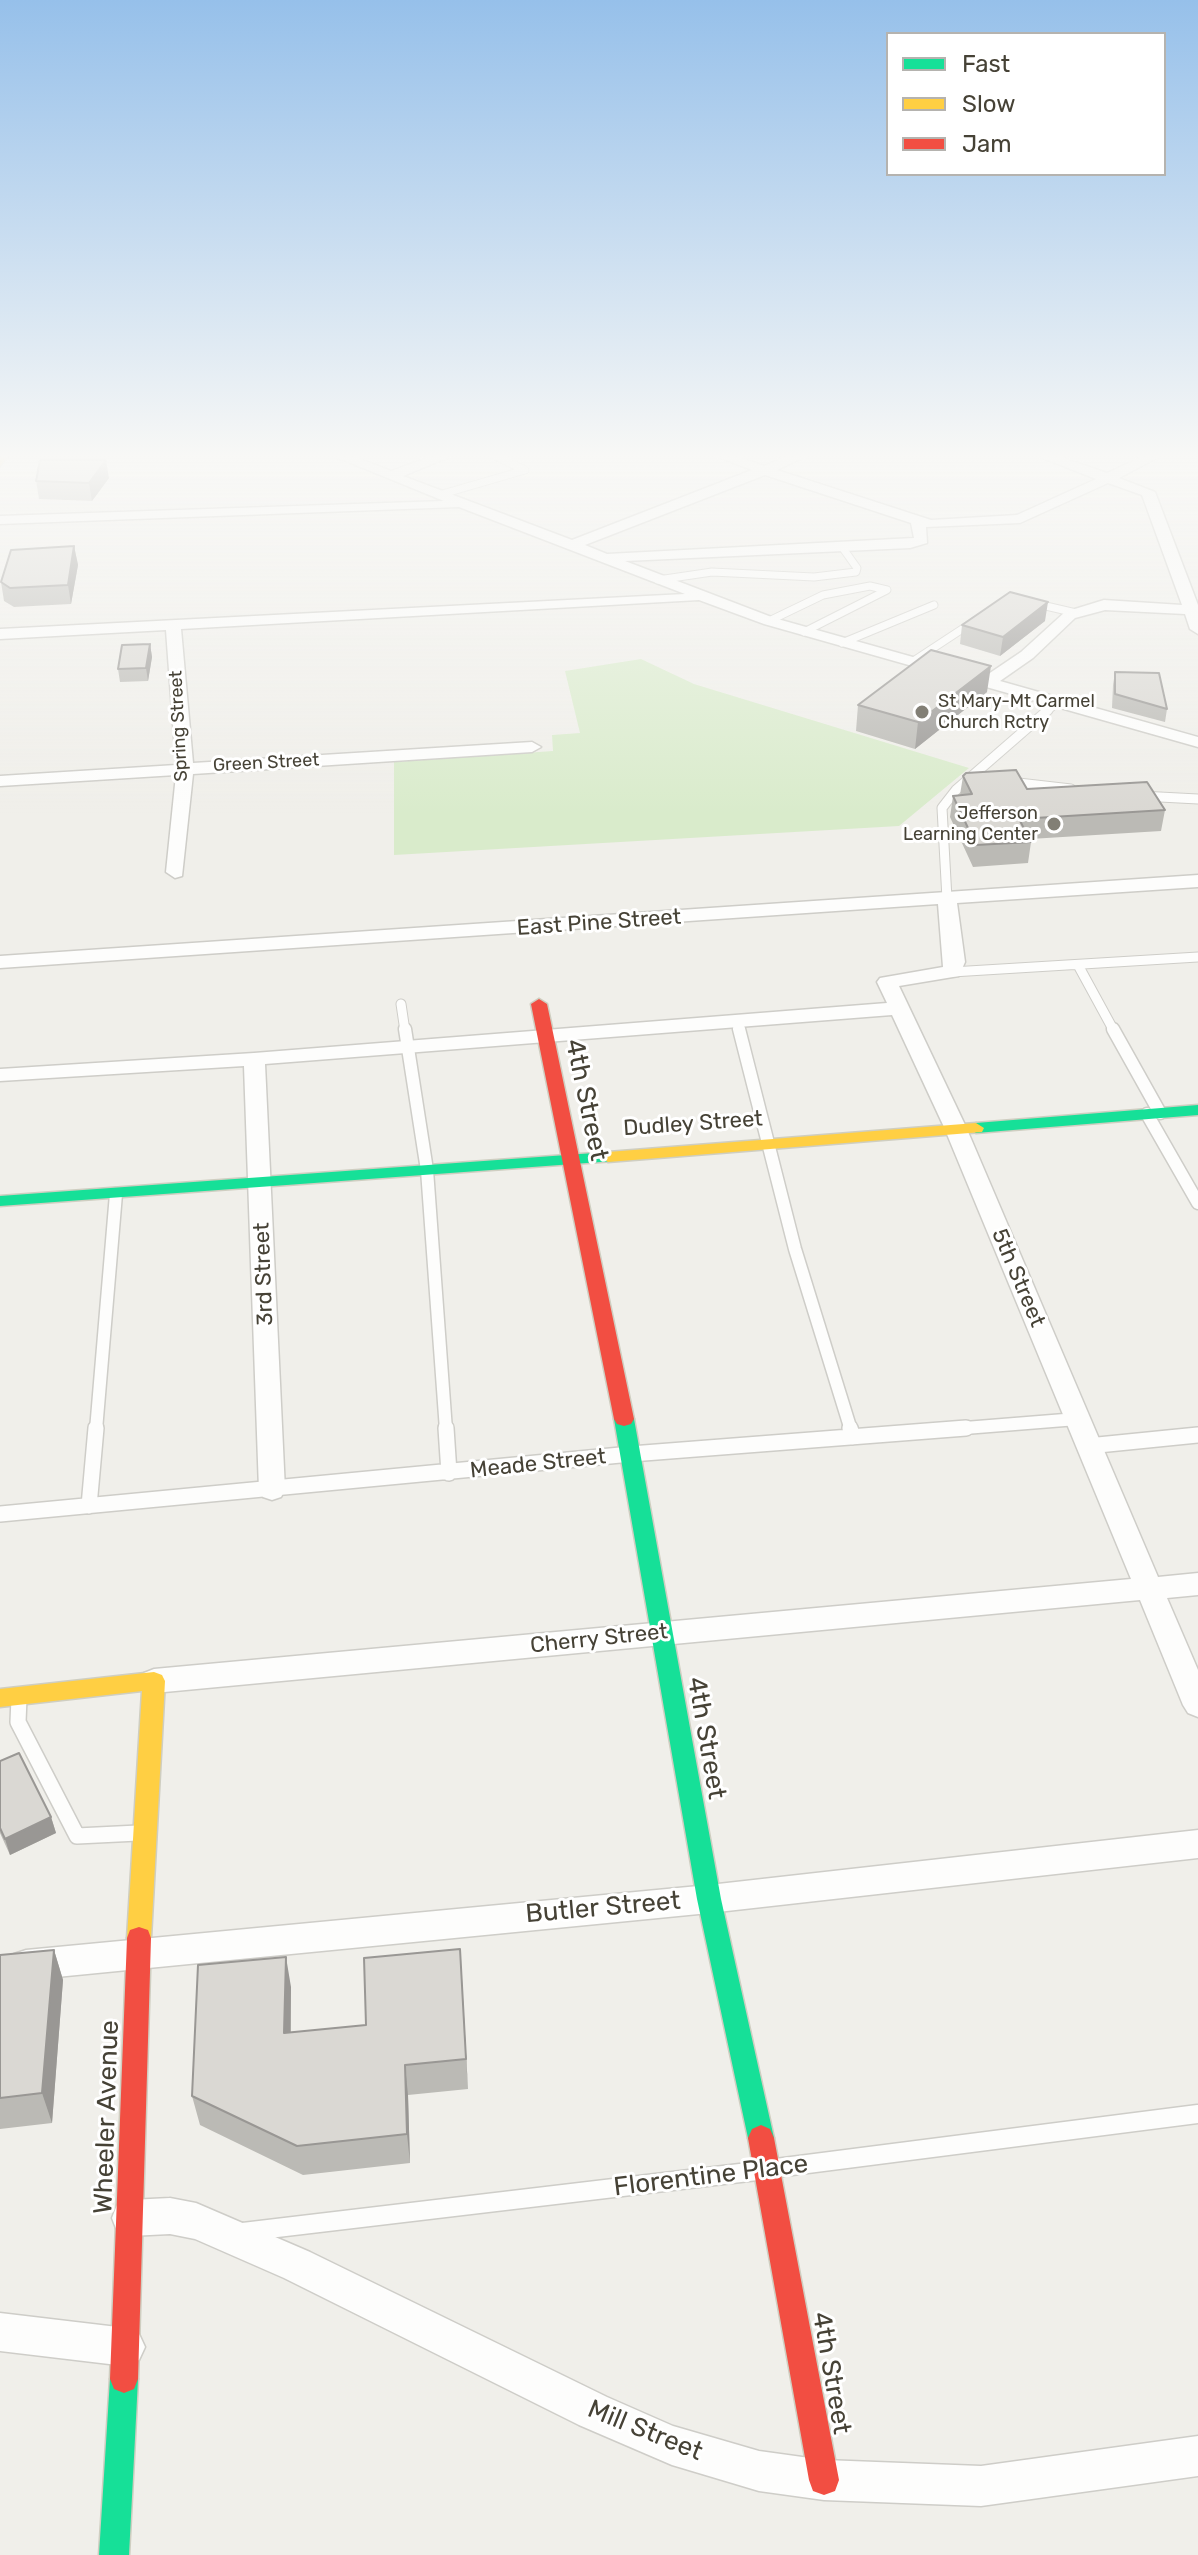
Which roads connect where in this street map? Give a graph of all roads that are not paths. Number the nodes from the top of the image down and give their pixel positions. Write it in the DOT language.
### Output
graph roads {
  1 [pos="648,576"];
  2 [pos="690,576"];
  3 [pos="804,576"];
  4 [pos="820,576"];
  5 [pos="1182,576"];
  6 [pos="814,577"];
  7 [pos="658,580"];
  8 [pos="823,595"];
  9 [pos="702,597"];
  10 [pos="1022,601"];
  11 [pos="934,605"];
  12 [pos="1195,610"];
  13 [pos="988,612"];
  14 [pos="1076,613"];
  15 [pos="769,621"];
  16 [pos="173,627"];
  17 [pos="1198,629"];
  18 [pos="804,632"];
  19 [pos="0,634"];
  20 [pos="842,643"];
  21 [pos="912,662"];
  22 [pos="986,683"];
  23 [pos="1057,703"];
  24 [pos="1198,742"];
  25 [pos="532,747"];
  26 [pos="185,768"];
  27 [pos="970,777"];
  28 [pos="985,779"];
  29 [pos="0,781"];
  30 [pos="1000,781"];
  31 [pos="1088,791"];
  32 [pos="1131,795"];
  33 [pos="1198,799"];
  34 [pos="175,872"];
  35 [pos="1198,881"];
  36 [pos="947,899"];
  37 [pos="1198,957"];
  38 [pos="0,962"];
  39 [pos="1078,965"];
  40 [pos="952,972"];
  41 [pos="401,1004"];
  42 [pos="539,1004"];
  43 [pos="900,1008"];
  44 [pos="737,1021"];
  45 [pos="545,1036"];
  46 [pos="410,1047"];
  47 [pos="254,1059"];
  48 [pos="0,1075"];
  49 [pos="1198,1110"];
  50 [pos="1153,1114"];
  51 [pos="955,1127"];
  52 [pos="766,1142"];
  53 [pos="572,1157"];
  54 [pos="427,1170"];
  55 [pos="261,1184"];
  56 [pos="116,1194"];
  57 [pos="0,1201"];
  58 [pos="1198,1203"];
  59 [pos="1077,1419"];
  60 [pos="1198,1435"];
  61 [pos="853,1437"];
  62 [pos="1088,1446"];
  63 [pos="631,1454"];
  64 [pos="449,1473"];
  65 [pos="272,1490"];
  66 [pos="89,1506"];
  67 [pos="0,1514"];
  68 [pos="1198,1584"];
  69 [pos="1149,1589"];
  70 [pos="660,1633"];
  71 [pos="154,1681"];
  72 [pos="19,1696"];
  73 [pos="0,1698"];
  74 [pos="1198,1705"];
  75 [pos="145,1833"];
  76 [pos="1198,1844"];
  77 [pos="709,1899"];
  78 [pos="138,1952"];
  79 [pos="7,1968"];
  80 [pos="1198,2114"];
  81 [pos="768,2169"];
  82 [pos="130,2218"];
  83 [pos="224,2235"];
  84 [pos="0,2332"];
  85 [pos="126,2347"];
  86 [pos="1198,2456"];
  87 [pos="824,2480"];
  88 [pos="114,2555"];
  1 -- 7 [label="street"];
  2 -- 7 [label="lane"];
  3 -- 6 [label="lane"];
  4 -- 6 [label="lane"];
  5 -- 12 [label="street"];
  6 -- 8 [label="lane"];
  7 -- 9 [label="street"];
  8 -- 15 [label="lane"];
  8 -- 18 [label="lane"];
  9 -- 15 [label="street"];
  9 -- 16 [label="street"];
  10 -- 14 [label="lane"];
  11 -- 20 [label="lane"];
  12 -- 14 [label="street"];
  12 -- 17 [label="street"];
  13 -- 21 [label="lane"];
  14 -- 22 [label="street"];
  15 -- 18 [label="street"];
  16 -- 19 [label="street"];
  16 -- 26 [label="street, Spring Street"];
  18 -- 20 [label="street"];
  20 -- 21 [label="street"];
  21 -- 22 [label="street"];
  22 -- 23 [label="street"];
  23 -- 24 [label="street"];
  23 -- 27 [label="lane"];
  25 -- 26 [label="street, Green Street"];
  26 -- 29 [label="street, Green Street"];
  26 -- 34 [label="street, Spring Street"];
  27 -- 28 [label="lane"];
  27 -- 36 [label="lane"];
  30 -- 31 [label="lane"];
  32 -- 33 [label="lane"];
  35 -- 36 [label="street, East Pine Street"];
  36 -- 38 [label="street, East Pine Street"];
  36 -- 40 [label="street"];
  37 -- 39 [label="lane"];
  39 -- 40 [label="lane"];
  39 -- 50 [label="lane"];
  40 -- 43 [label="street, 5th Street"];
  41 -- 46 [label="lane"];
  42 -- 45 [label="street, 4th Street"];
  43 -- 44 [label="street"];
  43 -- 51 [label="street, 5th Street"];
  44 -- 45 [label="street"];
  44 -- 52 [label="lane"];
  45 -- 46 [label="street"];
  45 -- 53 [label="street, 4th Street"];
  46 -- 47 [label="street"];
  46 -- 54 [label="lane"];
  47 -- 48 [label="street"];
  47 -- 55 [label="street, 3rd Street"];
  49 -- 50 [label="street, Dudley Street"];
  50 -- 51 [label="street, Dudley Street"];
  50 -- 58 [label="lane"];
  51 -- 52 [label="street, Dudley Street"];
  51 -- 59 [label="street, 5th Street"];
  52 -- 53 [label="street, Dudley Street"];
  52 -- 61 [label="lane"];
  53 -- 54 [label="street, Dudley Street"];
  53 -- 63 [label="street, 4th Street"];
  54 -- 55 [label="street, Dudley Street"];
  54 -- 64 [label="lane"];
  55 -- 56 [label="street, Dudley Street"];
  55 -- 65 [label="street, 3rd Street"];
  56 -- 57 [label="street, Dudley Street"];
  56 -- 66 [label="lane"];
  59 -- 61 [label="lane, Meade Street"];
  59 -- 62 [label="street, 5th Street"];
  60 -- 62 [label="lane"];
  61 -- 63 [label="lane, Meade Street"];
  62 -- 69 [label="street, 5th Street"];
  63 -- 64 [label="lane, Meade Street"];
  63 -- 70 [label="street, 4th Street"];
  64 -- 65 [label="lane, Meade Street"];
  65 -- 66 [label="lane, Meade Street"];
  66 -- 67 [label="lane, Meade Street"];
  68 -- 69 [label="street, Cherry Street"];
  69 -- 70 [label="street, Cherry Street"];
  69 -- 74 [label="street, 5th Street"];
  70 -- 71 [label="street, Cherry Street"];
  70 -- 77 [label="street, 4th Street"];
  71 -- 72 [label="street, Cherry Street"];
  71 -- 75 [label="street, Wheeler Avenue"];
  72 -- 73 [label="street, Cherry Street"];
  72 -- 75 [label="lane"];
  75 -- 78 [label="street, Wheeler Avenue"];
  76 -- 77 [label="street, Butler Street"];
  77 -- 78 [label="street, Butler Street"];
  77 -- 81 [label="street, 4th Street"];
  78 -- 79 [label="street, Butler Street"];
  78 -- 82 [label="street, Wheeler Avenue"];
  80 -- 81 [label="lane, Florentine Place"];
  81 -- 83 [label="lane, Florentine Place"];
  81 -- 87 [label="street, 4th Street"];
  82 -- 83 [label="street, Mill Street"];
  82 -- 85 [label="street, Wheeler Avenue"];
  83 -- 87 [label="street, Mill Street"];
  84 -- 85 [label="street"];
  85 -- 88 [label="street, Wheeler Avenue"];
  86 -- 87 [label="street, Mill Street"];
}
